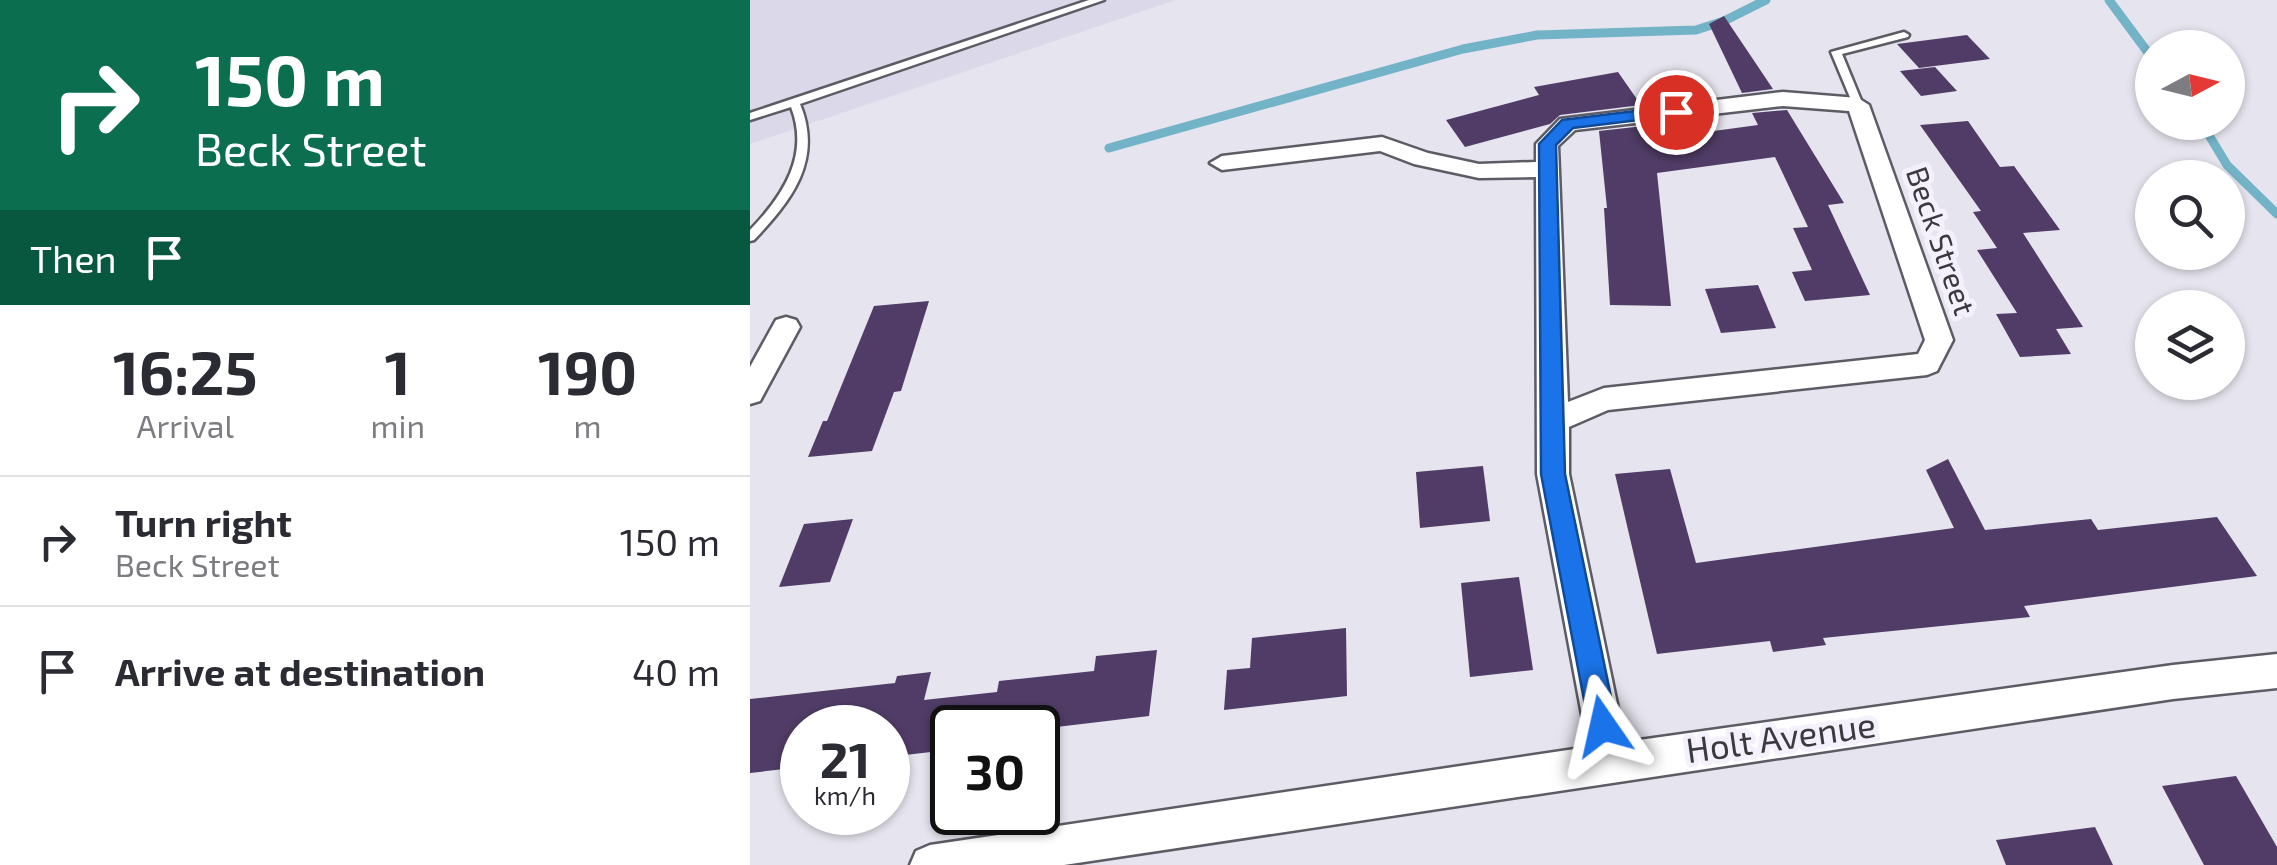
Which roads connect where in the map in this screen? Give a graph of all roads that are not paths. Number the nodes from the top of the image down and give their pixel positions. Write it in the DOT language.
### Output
graph roads {
  1 [pos="1100,0"];
  2 [pos="1904,36"];
  3 [pos="794,102"];
  4 [pos="1858,105"];
  5 [pos="750,117"];
  6 [pos="1222,163"];
  7 [pos="1548,169"];
  8 [pos="750,237"];
  9 [pos="786,327"];
  10 [pos="750,393"];
  11 [pos="1554,421"];
  12 [pos="2277,671"];
  13 [pos="1610,763"];
  14 [pos="930,865"];
  1 -- 3 [label="lane"];
  2 -- 4 [label="lane"];
  3 -- 5 [label="lane"];
  3 -- 8 [label="lane"];
  4 -- 7 [label="street"];
  4 -- 11 [label="street, Beck Street"];
  6 -- 7 [label="street"];
  7 -- 11 [label="street"];
  9 -- 10 [label="street"];
  11 -- 13 [label="street"];
  12 -- 13 [label="street, Holt Avenue"];
  13 -- 14 [label="street, Holt Avenue"];
}
